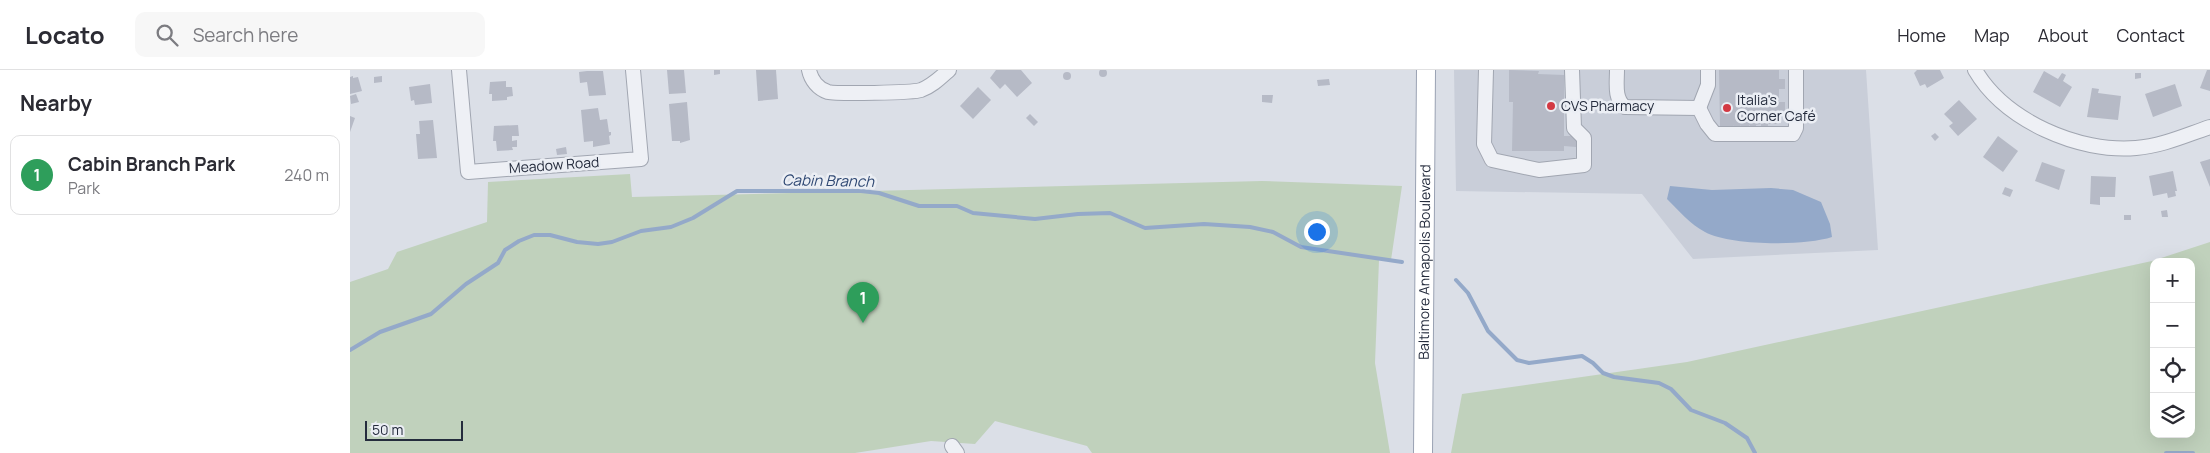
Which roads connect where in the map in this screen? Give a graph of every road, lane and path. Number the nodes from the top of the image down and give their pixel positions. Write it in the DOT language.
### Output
graph roads {
  1 [pos="459,70"];
  2 [pos="633,70"];
  3 [pos="808,70"];
  4 [pos="949,70"];
  5 [pos="1426,70"];
  6 [pos="1486,70"];
  7 [pos="1572,70"];
  8 [pos="1617,70"];
  9 [pos="1708,70"];
  10 [pos="1796,70"];
  11 [pos="1975,70"];
  12 [pos="1699,108"];
  13 [pos="2210,127"];
  14 [pos="1423,453"];
  1 -- 2 [label="street, Meadow Road"];
  3 -- 4 [label="street"];
  5 -- 14 [label="main road, Baltimore Annapolis Boulevard"];
  6 -- 7 [label="street"];
  8 -- 12 [label="street"];
  9 -- 12 [label="street"];
  10 -- 12 [label="street"];
  11 -- 13 [label="street"];
}
